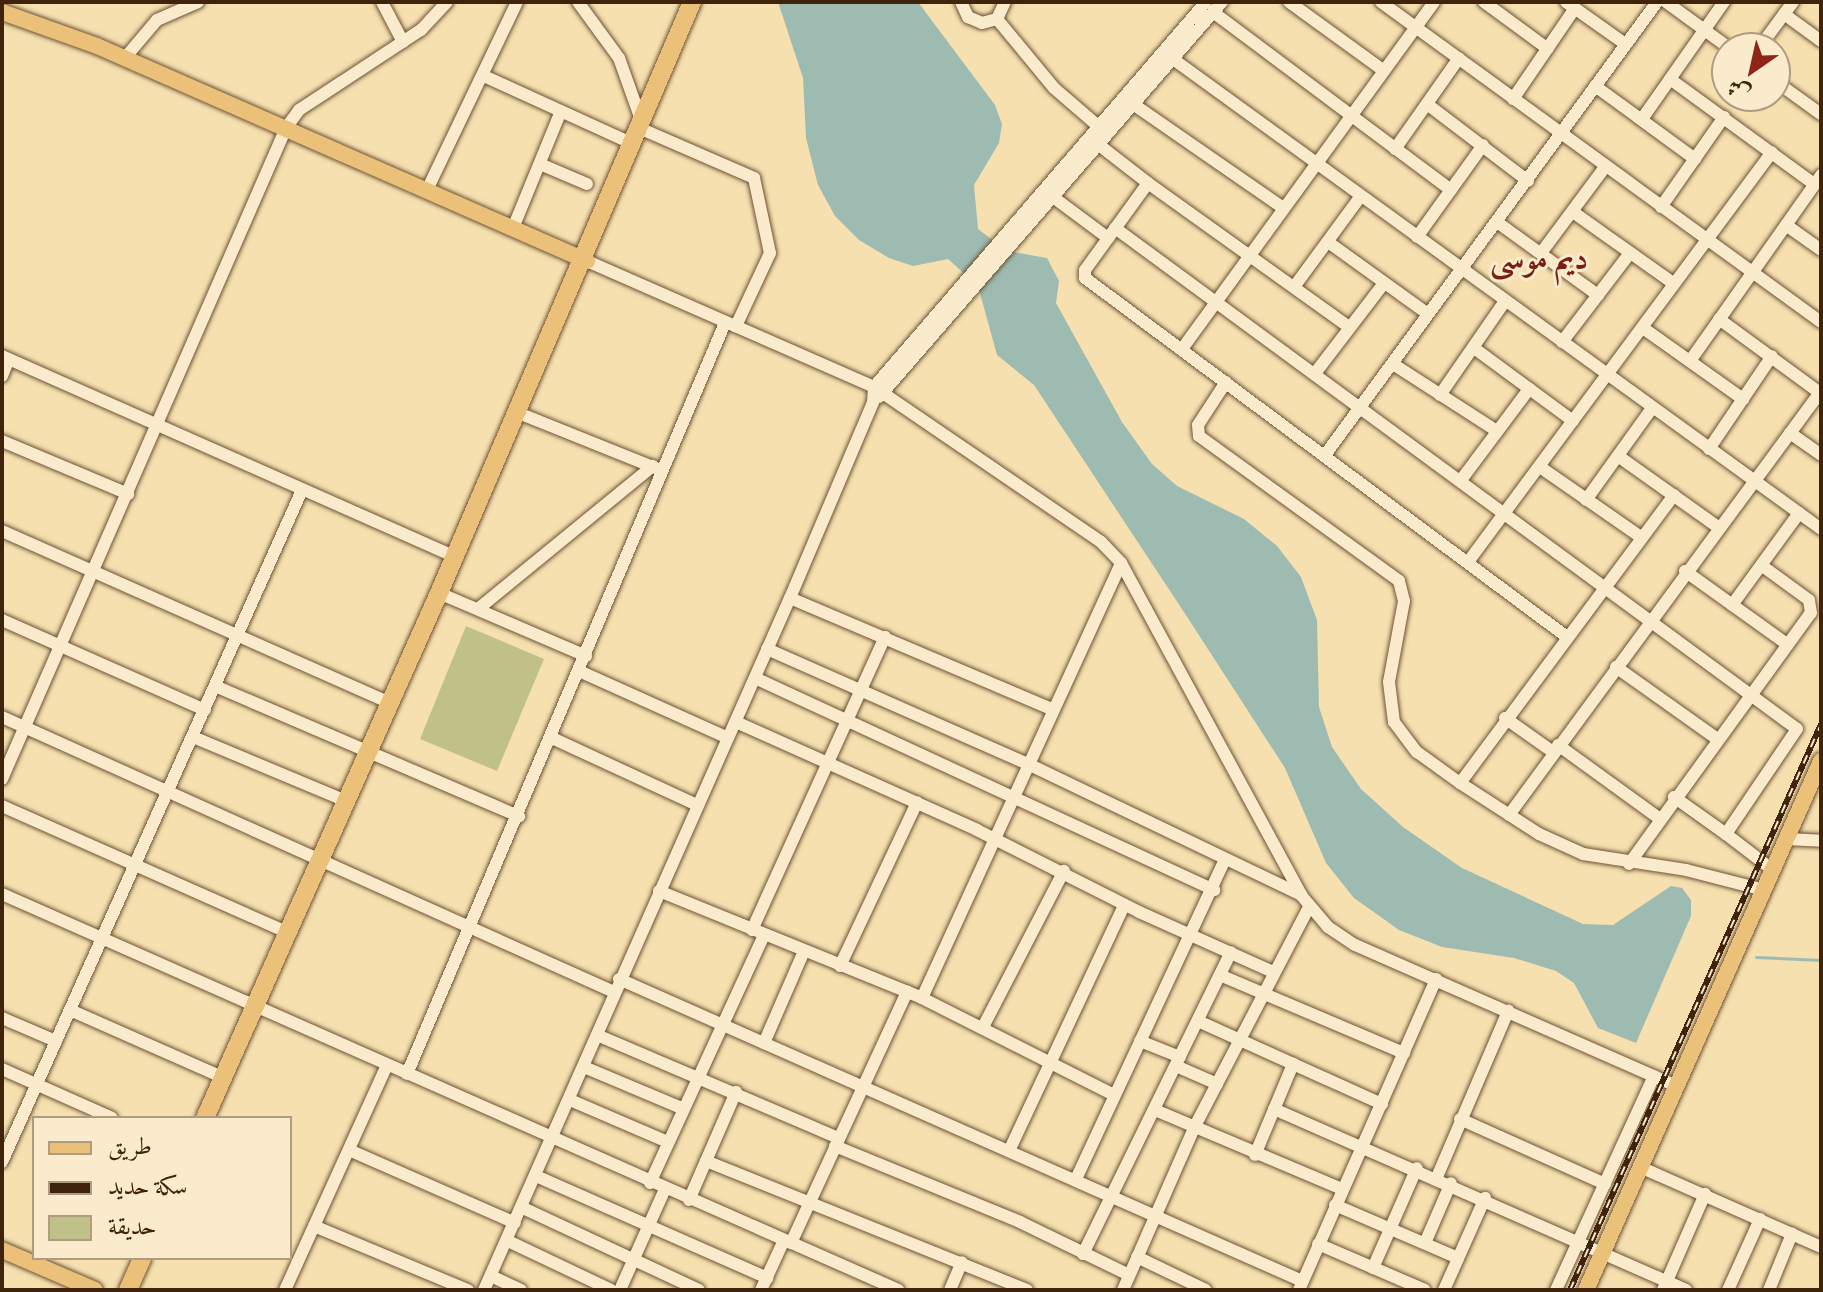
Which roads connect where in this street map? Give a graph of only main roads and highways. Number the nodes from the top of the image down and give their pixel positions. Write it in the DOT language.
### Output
graph roads {
  1 [pos="692,2"];
  2 [pos="702,2"];
  3 [pos="7,9"];
  4 [pos="677,48"];
  5 [pos="643,124"];
  6 [pos="581,262"];
  7 [pos="1821,761"];
  8 [pos="1817,780"];
  9 [pos="206,1116"];
  10 [pos="2,1250"];
  11 [pos="141,1260"];
  12 [pos="95,1290"];
  13 [pos="128,1290"];
  14 [pos="1586,1290"];
  1 -- 4 [label="highway"];
  2 -- 4 [label="highway"];
  3 -- 6 [label="main road"];
  4 -- 5 [label="highway"];
  5 -- 6 [label="highway"];
  5 -- 6 [label="highway"];
  6 -- 9 [label="highway"];
  7 -- 8 [label="main road"];
  8 -- 14 [label="main road"];
  10 -- 12 [label="main road"];
  11 -- 13 [label="highway"];
}
